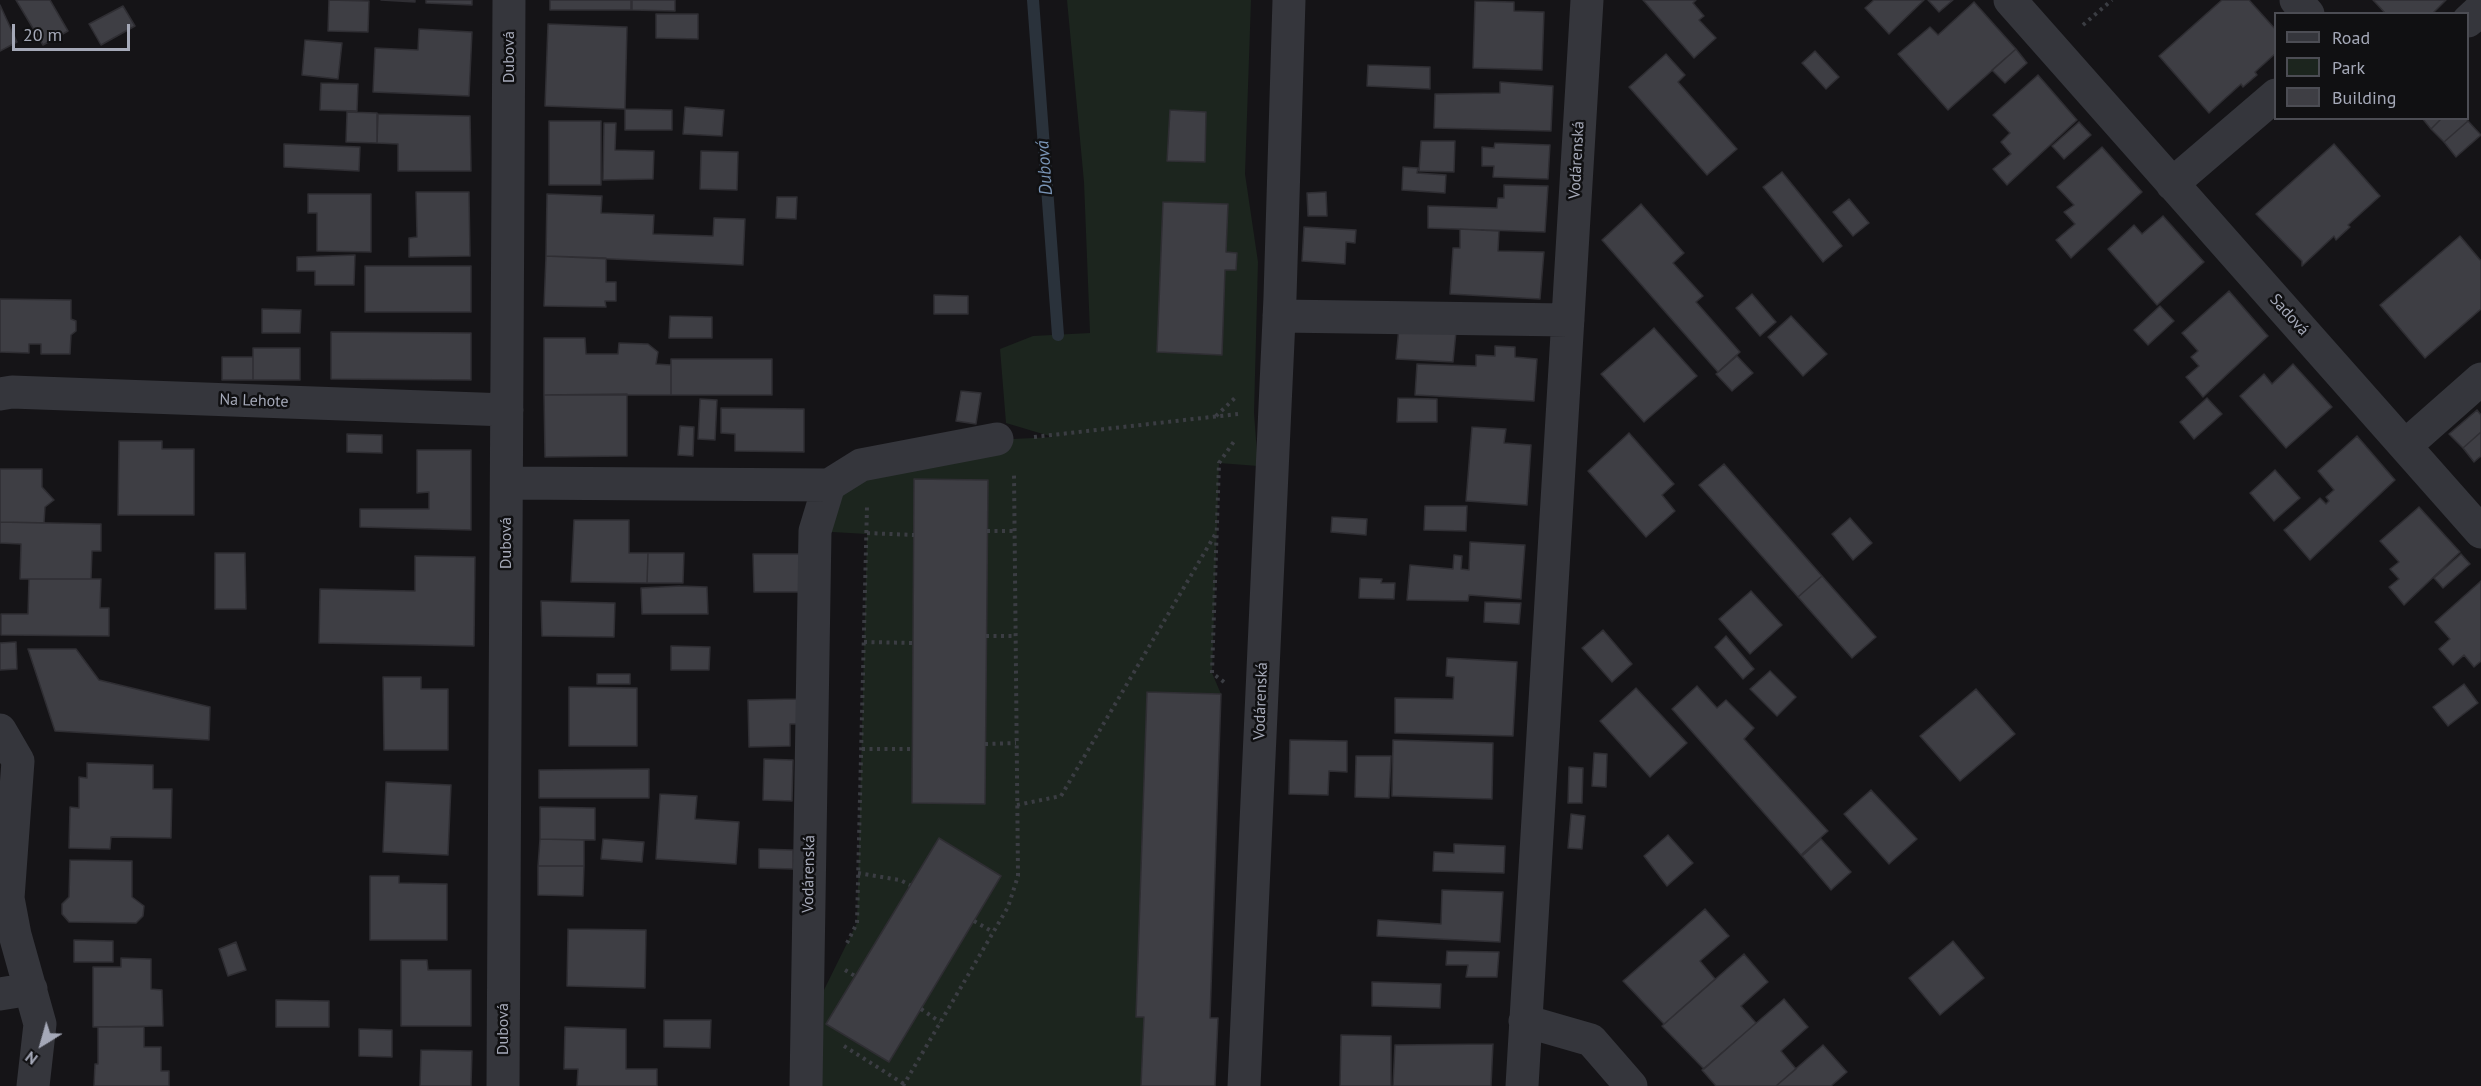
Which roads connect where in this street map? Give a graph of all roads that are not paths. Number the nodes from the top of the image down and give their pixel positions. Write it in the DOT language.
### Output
graph roads {
  1 [pos="509,0"];
  2 [pos="1289,0"];
  3 [pos="1587,0"];
  4 [pos="2010,0"];
  5 [pos="2296,0"];
  6 [pos="2481,9"];
  7 [pos="2306,12"];
  8 [pos="2469,20"];
  9 [pos="2274,97"];
  10 [pos="2172,184"];
  11 [pos="1279,316"];
  12 [pos="1568,320"];
  13 [pos="2481,379"];
  14 [pos="0,394"];
  15 [pos="507,410"];
  16 [pos="1005,439"];
  17 [pos="2405,446"];
  18 [pos="507,483"];
  19 [pos="829,485"];
  20 [pos="2481,532"];
  21 [pos="0,730"];
  22 [pos="16,992"];
  23 [pos="1525,1021"];
  24 [pos="33,1086"];
  25 [pos="502,1086"];
  26 [pos="806,1086"];
  27 [pos="1244,1086"];
  28 [pos="1522,1086"];
  29 [pos="1631,1086"];
  1 -- 15 [label="street, Dubová"];
  2 -- 11 [label="street, Vodárenská"];
  3 -- 12 [label="street, Vodárenská"];
  4 -- 10 [label="street, Sadová"];
  5 -- 7 [label="street"];
  6 -- 8 [label="street"];
  9 -- 10 [label="street"];
  10 -- 17 [label="street, Sadová"];
  11 -- 12 [label="street"];
  11 -- 27 [label="street, Vodárenská"];
  12 -- 23 [label="street, Vodárenská"];
  13 -- 17 [label="street"];
  14 -- 15 [label="street, Na Lehote"];
  15 -- 18 [label="street, Dubová"];
  16 -- 19 [label="street"];
  17 -- 20 [label="street, Sadová"];
  18 -- 19 [label="street"];
  18 -- 25 [label="street, Dubová"];
  19 -- 26 [label="street, Vodárenská"];
  21 -- 22 [label="street"];
  22 -- 24 [label="street"];
  23 -- 28 [label="street, Vodárenská"];
  23 -- 29 [label="street"];
}
